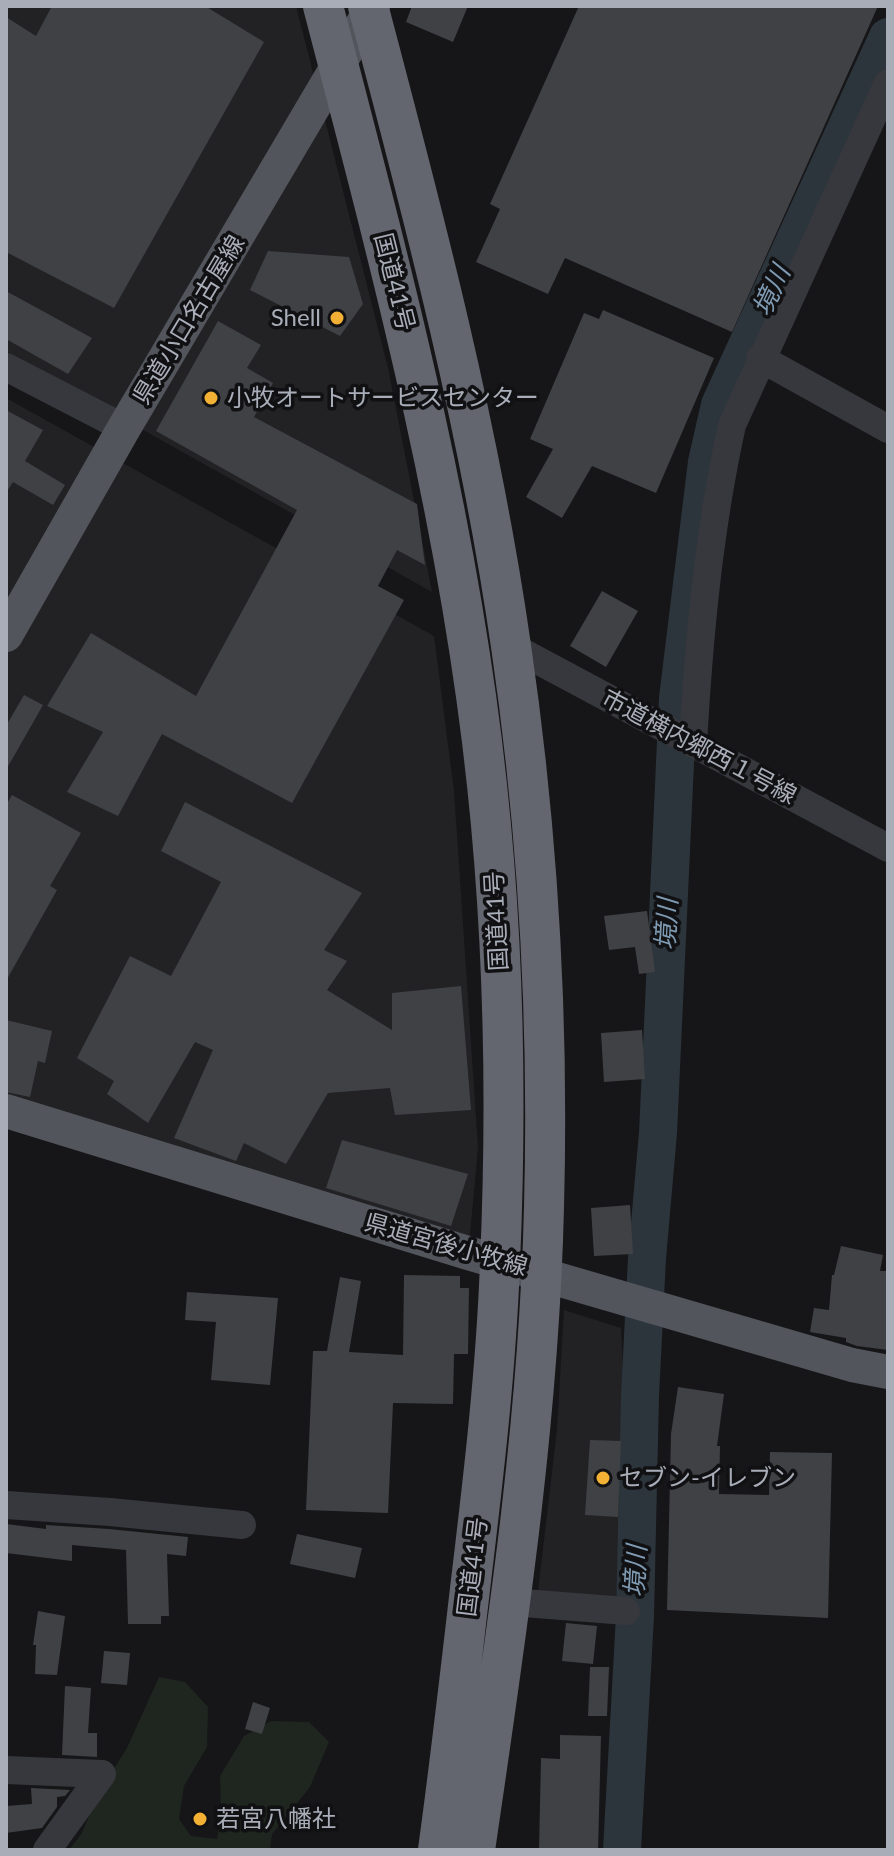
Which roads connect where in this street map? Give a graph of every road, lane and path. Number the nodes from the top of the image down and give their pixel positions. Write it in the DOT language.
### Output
graph roads {
  1 [pos="323,6"];
  2 [pos="370,8"];
  3 [pos="339,66"];
  4 [pos="888,83"];
  5 [pos="760,358"];
  6 [pos="6,367"];
  7 [pos="124,428"];
  8 [pos="888,429"];
  9 [pos="6,635"];
  10 [pos="511,646"];
  11 [pos="693,744"];
  12 [pos="888,848"];
  13 [pos="6,1111"];
  14 [pos="500,1262"];
  15 [pos="541,1272"];
  16 [pos="888,1372"];
  17 [pos="6,1505"];
  18 [pos="242,1525"];
  19 [pos="511,1602"];
  20 [pos="626,1611"];
  21 [pos="6,1770"];
  22 [pos="47,1850"];
  23 [pos="438,1850"];
  24 [pos="475,1850"];
  1 -- 3 [label="highway, 国道41号"];
  2 -- 3 [label="main road, 県道小口名古屋線"];
  2 -- 10 [label="highway, 国道41号"];
  3 -- 7 [label="main road, 県道小口名古屋線"];
  3 -- 14 [label="highway, 国道41号"];
  4 -- 5 [label="street"];
  5 -- 8 [label="street"];
  5 -- 11 [label="street"];
  6 -- 7 [label="street"];
  7 -- 9 [label="main road, 県道小口名古屋線"];
  10 -- 11 [label="street, 市道横内郷西１号線"];
  10 -- 15 [label="highway, 国道41号"];
  11 -- 12 [label="street, 市道横内郷西１号線"];
  13 -- 14 [label="main road, 県道宮後小牧線"];
  14 -- 15 [label="main road, 県道宮後小牧線"];
  14 -- 23 [label="highway, 国道41号"];
  15 -- 16 [label="main road, 県道宮後小牧線"];
  15 -- 19 [label="highway, 国道41号"];
  17 -- 18 [label="street"];
  19 -- 20 [label="street"];
  19 -- 24 [label="highway, 国道41号"];
  21 -- 22 [label="street"];
}
